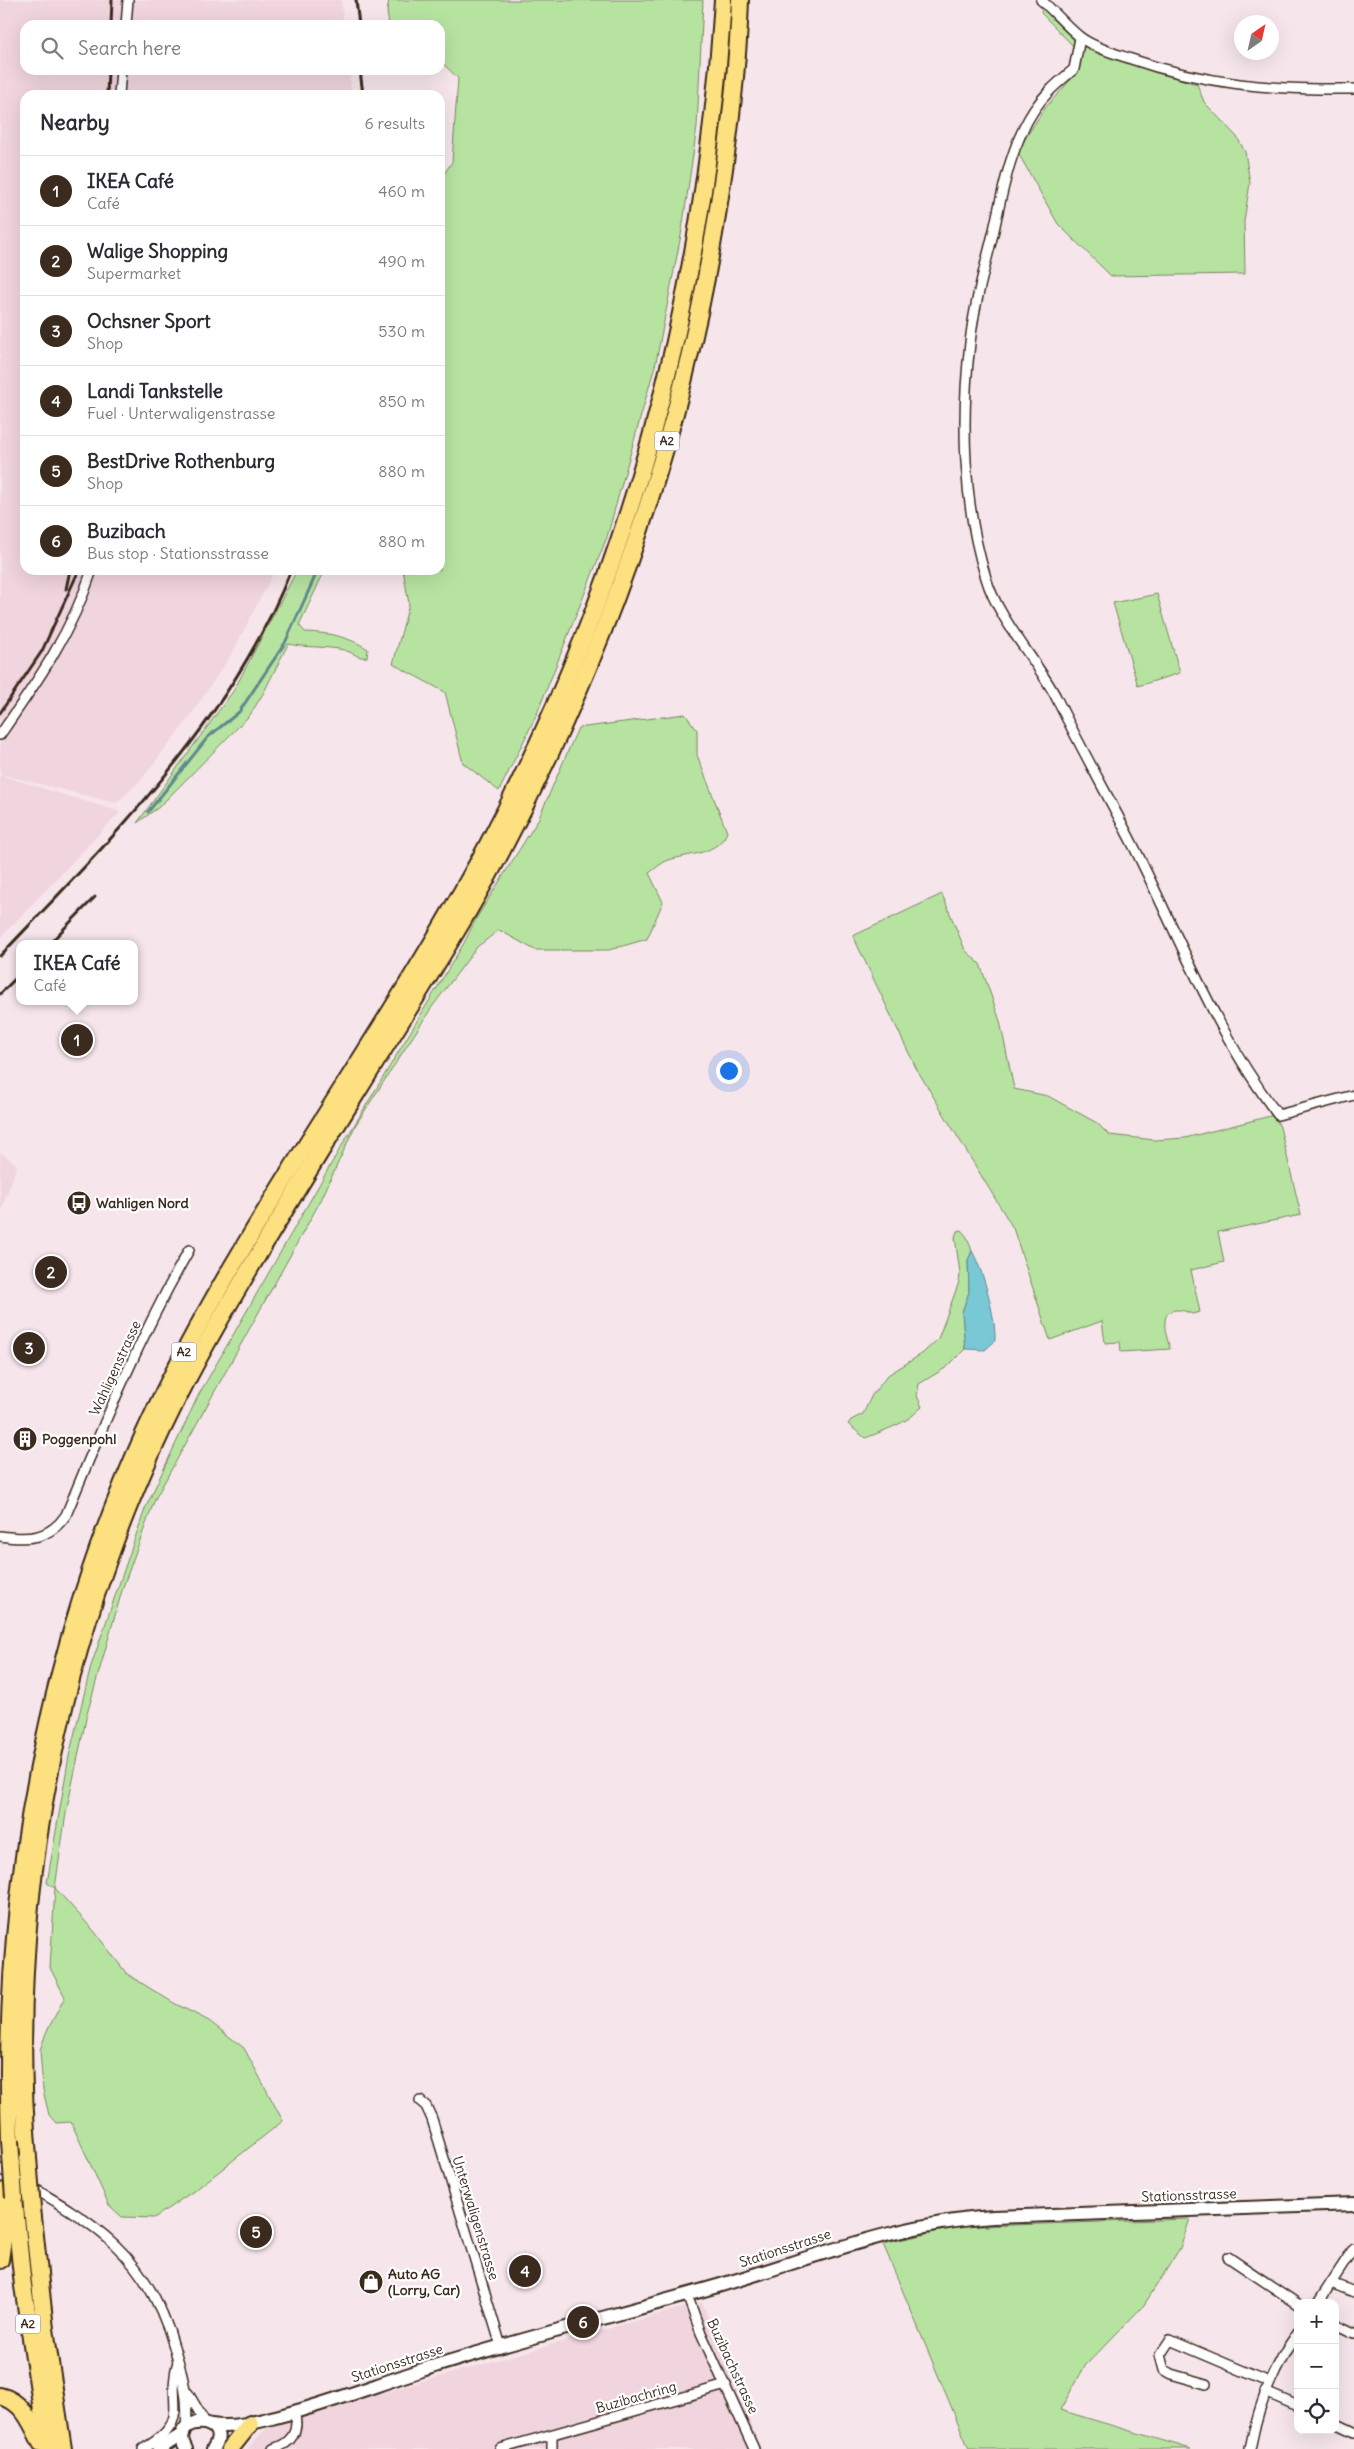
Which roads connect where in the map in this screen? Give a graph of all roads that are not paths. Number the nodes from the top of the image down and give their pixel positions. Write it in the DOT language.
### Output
graph roads {
  1 [pos="128,0"];
  2 [pos="723,0"];
  3 [pos="740,0"];
  4 [pos="1041,0"];
  5 [pos="126,20"];
  6 [pos="1080,38"];
  7 [pos="121,75"];
  8 [pos="1354,89"];
  9 [pos="119,90"];
  10 [pos="90,575"];
  11 [pos="0,735"];
  12 [pos="1354,1095"];
  13 [pos="190,1250"];
  14 [pos="0,1536"];
  15 [pos="420,2101"];
  16 [pos="5,2138"];
  17 [pos="0,2168"];
  18 [pos="9,2194"];
  19 [pos="1354,2204"];
  20 [pos="1354,2248"];
  21 [pos="1228,2257"];
  22 [pos="0,2260"];
  23 [pos="1331,2282"];
  24 [pos="1354,2292"];
  25 [pos="687,2295"];
  26 [pos="1320,2299"];
  27 [pos="1294,2301"];
  28 [pos="1339,2326"];
  29 [pos="1354,2333"];
  30 [pos="1294,2338"];
  31 [pos="501,2346"];
  32 [pos="178,2360"];
  33 [pos="1269,2382"];
  34 [pos="1206,2384"];
  35 [pos="726,2385"];
  36 [pos="186,2391"];
  37 [pos="1265,2392"];
  38 [pos="0,2396"];
  39 [pos="1294,2404"];
  40 [pos="294,2412"];
  41 [pos="208,2424"];
  42 [pos="247,2425"];
  43 [pos="1339,2425"];
  44 [pos="185,2431"];
  45 [pos="1354,2432"];
  46 [pos="552,2435"];
  47 [pos="220,2447"];
  48 [pos="46,2449"];
  49 [pos="63,2449"];
  50 [pos="143,2449"];
  51 [pos="159,2449"];
  52 [pos="186,2449"];
  53 [pos="273,2449"];
  54 [pos="500,2449"];
  55 [pos="552,2449"];
  56 [pos="754,2449"];
  57 [pos="1250,2449"];
  1 -- 5 [label="street"];
  2 -- 16 [label="highway, A2"];
  3 -- 49 [label="highway, A2, bridge"];
  4 -- 6 [label="street"];
  6 -- 8 [label="street"];
  6 -- 12 [label="street"];
  7 -- 9 [label="street"];
  10 -- 11 [label="street"];
  13 -- 14 [label="street, Wahligenstrasse"];
  15 -- 31 [label="street, Unterwaligenstrasse"];
  16 -- 18 [label="highway, A2, bridge"];
  17 -- 32 [label="street"];
  18 -- 22 [label="highway"];
  18 -- 48 [label="highway, A2"];
  19 -- 25 [label="main road, Stationsstrasse"];
  20 -- 23 [label="street"];
  21 -- 27 [label="street"];
  23 -- 24 [label="street"];
  23 -- 26 [label="street"];
  25 -- 31 [label="main road, Stationsstrasse"];
  25 -- 35 [label="street, Buzibachstrasse"];
  28 -- 29 [label="street"];
  30 -- 33 [label="street"];
  31 -- 40 [label="main road, Stationsstrasse"];
  32 -- 36 [label="street"];
  32 -- 50 [label="street"];
  33 -- 34 [label="street"];
  33 -- 37 [label="street"];
  35 -- 46 [label="street, Buzibachring"];
  35 -- 56 [label="street, Buzibachstrasse"];
  36 -- 41 [label="street"];
  36 -- 44 [label="street"];
  37 -- 39 [label="street"];
  37 -- 57 [label="street"];
  38 -- 48 [label="highway"];
  40 -- 42 [label="main road, Stationsstrasse"];
  40 -- 53 [label="street"];
  41 -- 42 [label="main road, Stationsstrasse"];
  41 -- 44 [label="main road, Stationsstrasse"];
  41 -- 47 [label="main road"];
  42 -- 47 [label="highway"];
  43 -- 45 [label="street"];
  44 -- 51 [label="main road"];
  44 -- 52 [label="main road"];
  46 -- 54 [label="street, Buzibachring"];
  46 -- 55 [label="street"];
}
